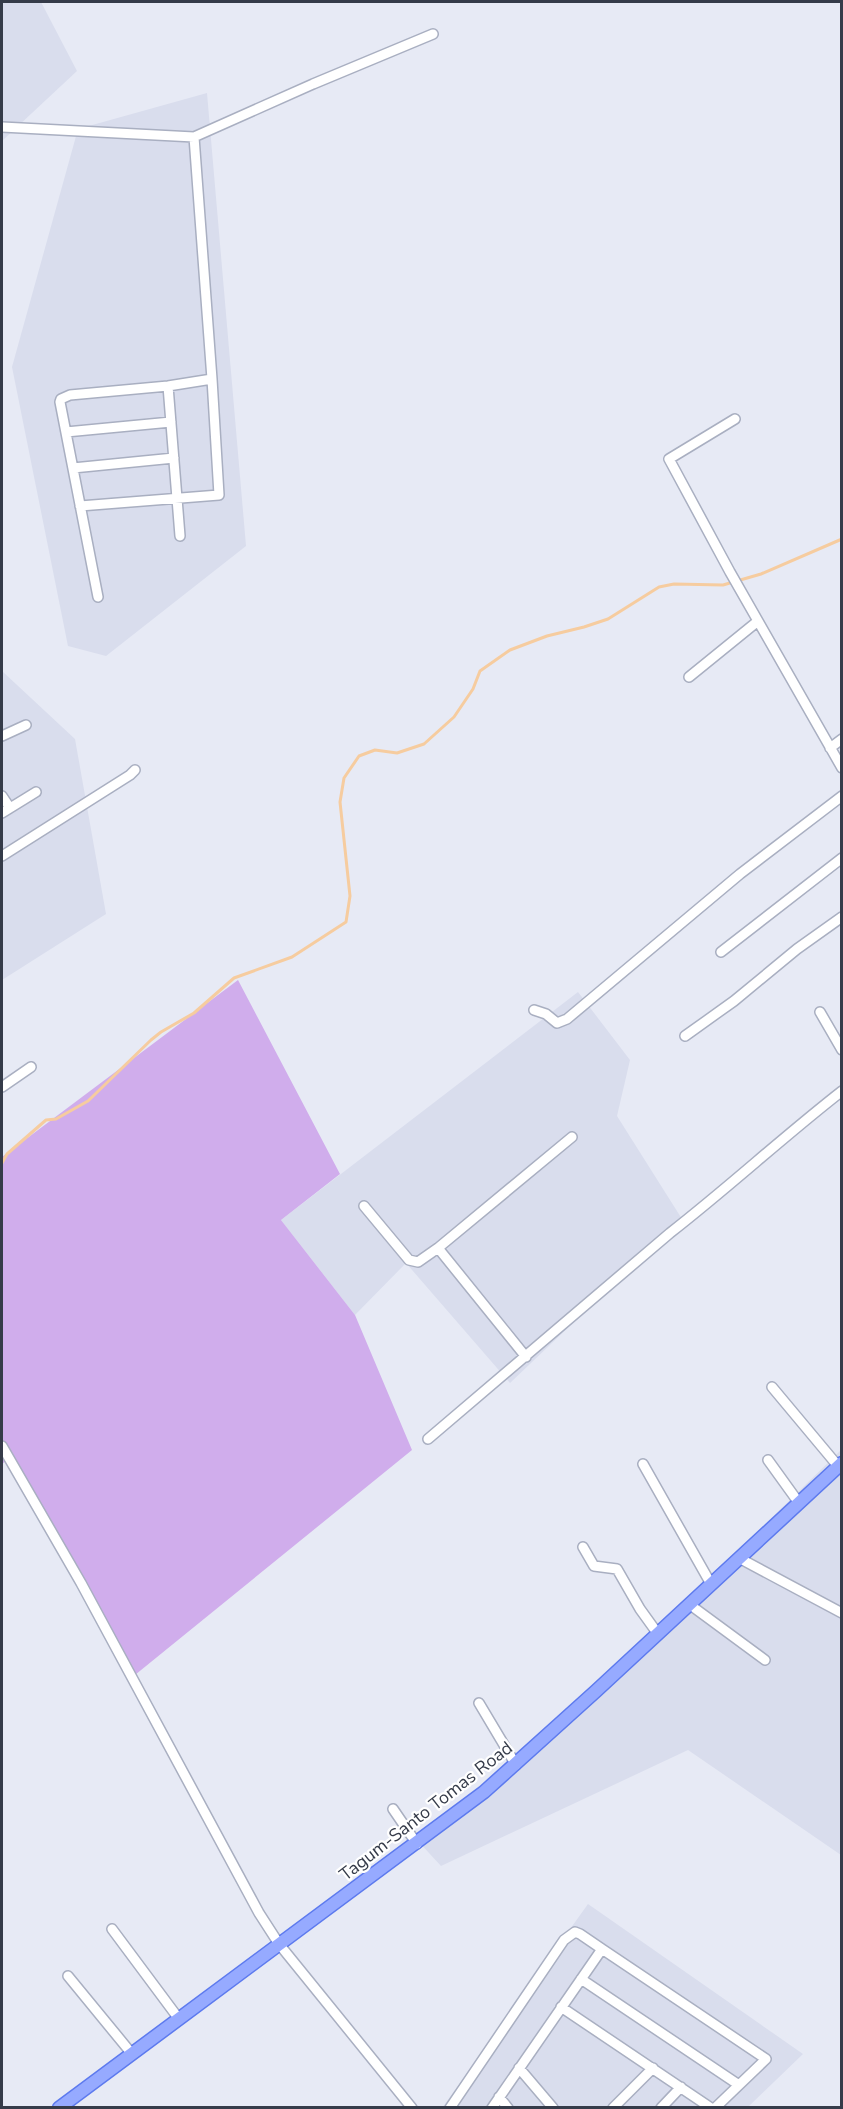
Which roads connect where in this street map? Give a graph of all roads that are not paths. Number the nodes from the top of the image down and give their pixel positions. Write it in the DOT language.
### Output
graph roads {
  1 [pos="433,34"];
  2 [pos="2,128"];
  3 [pos="194,137"];
  4 [pos="213,379"];
  5 [pos="168,386"];
  6 [pos="735,419"];
  7 [pos="171,422"];
  8 [pos="66,432"];
  9 [pos="174,458"];
  10 [pos="73,468"];
  11 [pos="178,498"];
  12 [pos="80,506"];
  13 [pos="180,536"];
  14 [pos="98,597"];
  15 [pos="758,621"];
  16 [pos="689,677"];
  17 [pos="26,725"];
  18 [pos="2,736"];
  19 [pos="842,738"];
  20 [pos="830,748"];
  21 [pos="842,768"];
  22 [pos="135,770"];
  23 [pos="36,792"];
  24 [pos="2,796"];
  25 [pos="842,796"];
  26 [pos="5,811"];
  27 [pos="2,856"];
  28 [pos="842,858"];
  29 [pos="842,917"];
  30 [pos="721,951"];
  31 [pos="534,1010"];
  32 [pos="820,1012"];
  33 [pos="685,1036"];
  34 [pos="842,1050"];
  35 [pos="31,1067"];
  36 [pos="2,1087"];
  37 [pos="842,1091"];
  38 [pos="572,1137"];
  39 [pos="364,1206"];
  40 [pos="438,1248"];
  41 [pos="526,1357"];
  42 [pos="772,1387"];
  43 [pos="428,1439"];
  44 [pos="2,1446"];
  45 [pos="768,1460"];
  46 [pos="643,1464"];
  47 [pos="840,1464"];
  48 [pos="799,1503"];
  49 [pos="582,1547"];
  50 [pos="739,1558"];
  51 [pos="711,1584"];
  52 [pos="689,1604"];
  53 [pos="842,1613"];
  54 [pos="658,1634"];
  55 [pos="765,1660"];
  56 [pos="479,1703"];
  57 [pos="516,1765"];
  58 [pos="393,1809"];
  59 [pos="417,1844"];
  60 [pos="112,1929"];
  61 [pos="279,1944"];
  62 [pos="602,1949"];
  63 [pos="68,1976"];
  64 [pos="581,1979"];
  65 [pos="561,2007"];
  66 [pos="179,2019"];
  67 [pos="132,2054"];
  68 [pos="519,2068"];
  69 [pos="653,2068"];
  70 [pos="739,2085"];
  71 [pos="681,2087"];
  72 [pos="499,2097"];
  73 [pos="59,2108"];
  74 [pos="412,2108"];
  75 [pos="450,2108"];
  76 [pos="492,2108"];
  77 [pos="508,2108"];
  78 [pos="553,2108"];
  79 [pos="613,2108"];
  80 [pos="661,2108"];
  81 [pos="713,2108"];
  1 -- 3 [label="street"];
  2 -- 3 [label="street"];
  3 -- 4 [label="street"];
  4 -- 5 [label="street"];
  4 -- 11 [label="street"];
  5 -- 7 [label="street"];
  5 -- 8 [label="street"];
  6 -- 15 [label="street"];
  7 -- 8 [label="street"];
  7 -- 9 [label="street"];
  8 -- 10 [label="street"];
  9 -- 10 [label="street"];
  9 -- 11 [label="street"];
  10 -- 12 [label="street"];
  11 -- 12 [label="street"];
  11 -- 13 [label="street"];
  12 -- 14 [label="street"];
  15 -- 16 [label="street"];
  15 -- 20 [label="street"];
  17 -- 18 [label="street"];
  19 -- 20 [label="street"];
  20 -- 21 [label="street"];
  22 -- 27 [label="street"];
  23 -- 26 [label="street"];
  24 -- 26 [label="street"];
  25 -- 31 [label="street"];
  28 -- 30 [label="street"];
  29 -- 33 [label="street"];
  32 -- 34 [label="street"];
  35 -- 36 [label="street"];
  37 -- 41 [label="street"];
  38 -- 40 [label="street"];
  39 -- 40 [label="street"];
  40 -- 41 [label="street"];
  41 -- 43 [label="street"];
  42 -- 47 [label="street"];
  44 -- 61 [label="street"];
  45 -- 48 [label="street"];
  46 -- 51 [label="street"];
  47 -- 48 [label="main road, Tagum-Santo Tomas Road"];
  48 -- 50 [label="main road, Tagum-Santo Tomas Road"];
  49 -- 54 [label="street"];
  50 -- 51 [label="main road, Tagum-Santo Tomas Road"];
  50 -- 53 [label="street"];
  51 -- 52 [label="main road, Tagum-Santo Tomas Road"];
  52 -- 54 [label="main road, Tagum-Santo Tomas Road"];
  52 -- 55 [label="street"];
  54 -- 57 [label="main road, Tagum-Santo Tomas Road"];
  56 -- 57 [label="street"];
  57 -- 59 [label="main road, Tagum-Santo Tomas Road"];
  58 -- 59 [label="street"];
  59 -- 61 [label="main road, Tagum-Santo Tomas Road"];
  60 -- 66 [label="street"];
  61 -- 66 [label="main road, Tagum-Santo Tomas Road"];
  61 -- 74 [label="street"];
  62 -- 64 [label="street"];
  62 -- 70 [label="street"];
  62 -- 75 [label="street"];
  63 -- 67 [label="street"];
  64 -- 65 [label="street"];
  64 -- 70 [label="street"];
  65 -- 68 [label="street"];
  65 -- 69 [label="street"];
  66 -- 67 [label="main road, Tagum-Santo Tomas Road"];
  67 -- 73 [label="main road, Tagum-Santo Tomas Road"];
  68 -- 72 [label="street"];
  68 -- 78 [label="street"];
  69 -- 71 [label="street"];
  69 -- 79 [label="street"];
  70 -- 81 [label="street"];
  71 -- 80 [label="street"];
  71 -- 81 [label="street"];
  72 -- 76 [label="street"];
  72 -- 77 [label="street"];
}
